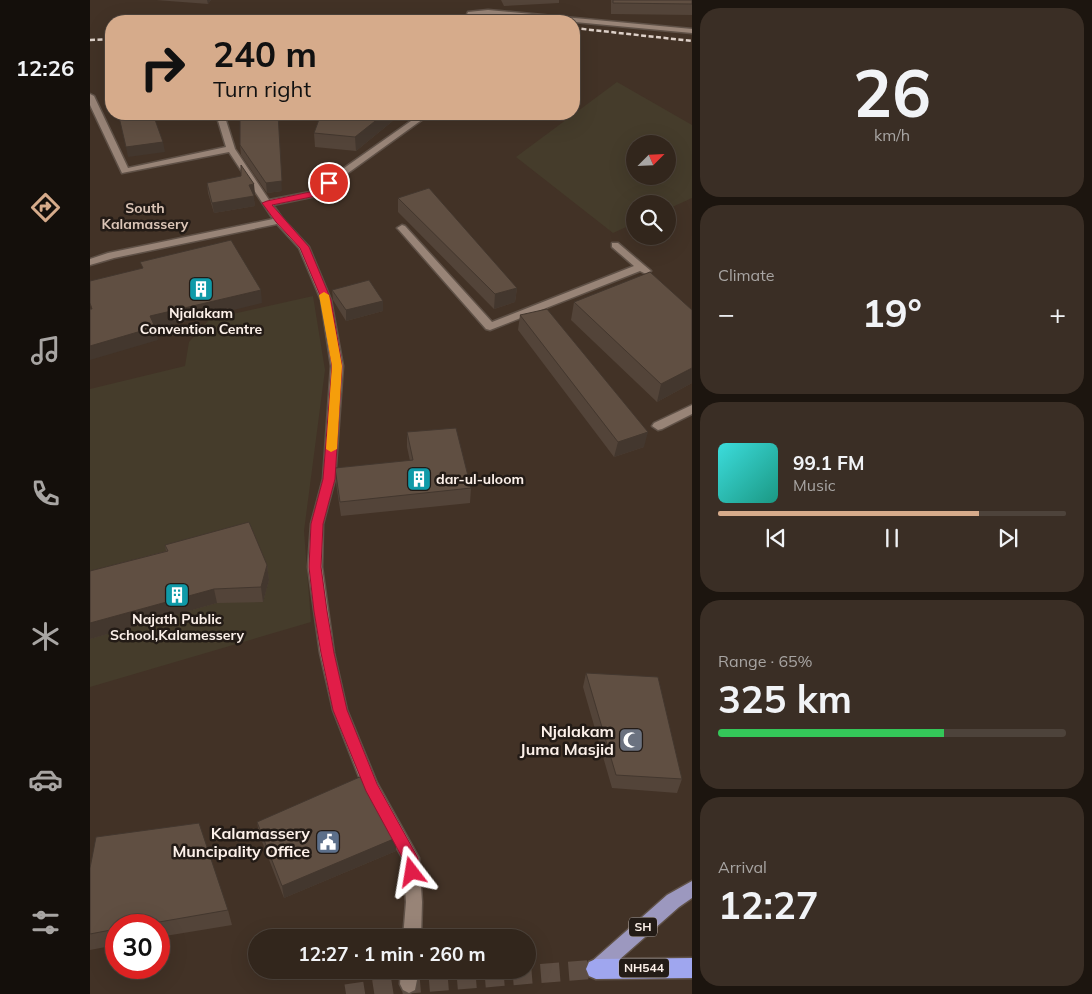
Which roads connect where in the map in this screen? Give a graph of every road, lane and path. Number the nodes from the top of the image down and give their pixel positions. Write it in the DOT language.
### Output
graph roads {
  1 [pos="471,15"];
  2 [pos="520,15"];
  3 [pos="580,21"];
  4 [pos="692,31"];
  5 [pos="90,96"];
  6 [pos="222,120"];
  7 [pos="418,120"];
  8 [pos="231,150"];
  9 [pos="267,203"];
  10 [pos="279,220"];
  11 [pos="402,228"];
  12 [pos="615,245"];
  13 [pos="90,262"];
  14 [pos="641,267"];
  15 [pos="656,279"];
  16 [pos="692,409"];
  17 [pos="658,426"];
  18 [pos="692,889"];
  19 [pos="412,929"];
  20 [pos="692,968"];
  21 [pos="596,969"];
  1 -- 2 [label="street"];
  3 -- 4 [label="street"];
  5 -- 8 [label="street"];
  6 -- 8 [label="street"];
  7 -- 9 [label="street"];
  8 -- 9 [label="street"];
  9 -- 10 [label="street"];
  10 -- 13 [label="street"];
  10 -- 19 [label="street"];
  11 -- 14 [label="street"];
  12 -- 14 [label="street"];
  14 -- 15 [label="street"];
  16 -- 17 [label="street"];
  18 -- 21 [label="main road, SH"];
  20 -- 21 [label="highway, NH544"];
}
